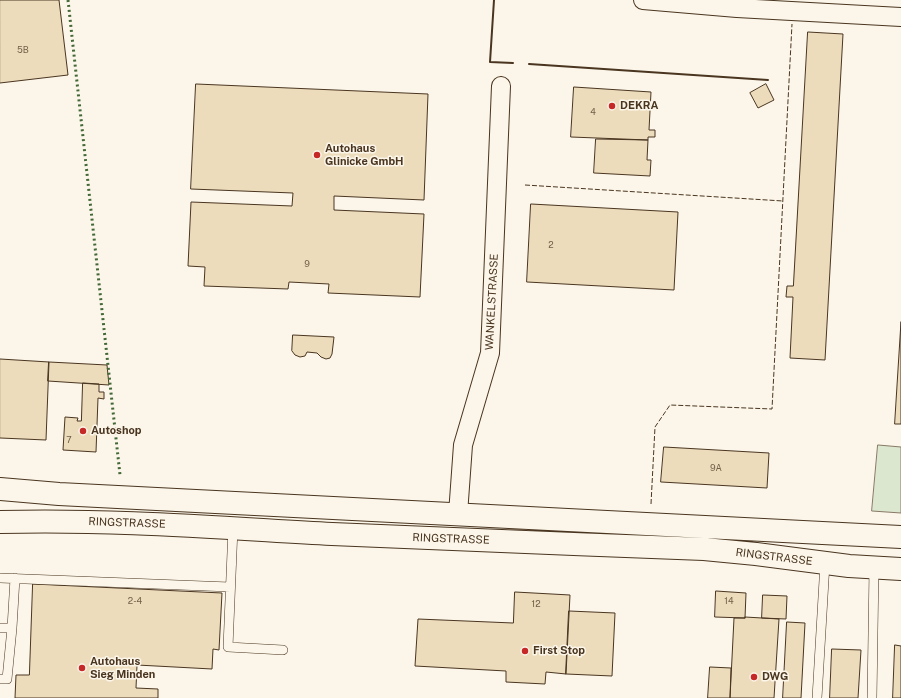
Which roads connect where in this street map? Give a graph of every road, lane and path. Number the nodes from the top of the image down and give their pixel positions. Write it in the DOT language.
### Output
graph roads {
  1 [pos="643,0"];
  2 [pos="737,4"];
  3 [pos="901,17"];
  4 [pos="501,86"];
  5 [pos="0,489"];
  6 [pos="458,514"];
  7 [pos="0,522"];
  8 [pos="233,528"];
  9 [pos="901,537"];
  10 [pos="825,563"];
  11 [pos="874,568"];
  12 [pos="901,569"];
  13 [pos="0,578"];
  14 [pos="15,578"];
  15 [pos="230,587"];
  16 [pos="0,628"];
  17 [pos="12,628"];
  18 [pos="283,650"];
  19 [pos="0,679"];
  20 [pos="817,698"];
  21 [pos="872,698"];
  1 -- 2 [label="street"];
  2 -- 3 [label="street"];
  4 -- 6 [label="street, WANKELSTRASSE"];
  5 -- 6 [label="main road"];
  6 -- 9 [label="main road"];
  7 -- 8 [label="main road, RINGSTRASSE"];
  8 -- 10 [label="main road, RINGSTRASSE"];
  8 -- 15 [label="lane"];
  10 -- 11 [label="main road, RINGSTRASSE"];
  10 -- 20 [label="lane"];
  11 -- 12 [label="main road, RINGSTRASSE"];
  11 -- 21 [label="lane"];
  13 -- 14 [label="lane"];
  14 -- 15 [label="lane"];
  14 -- 17 [label="lane"];
  15 -- 18 [label="lane"];
  16 -- 17 [label="lane"];
  17 -- 19 [label="lane"];
}
